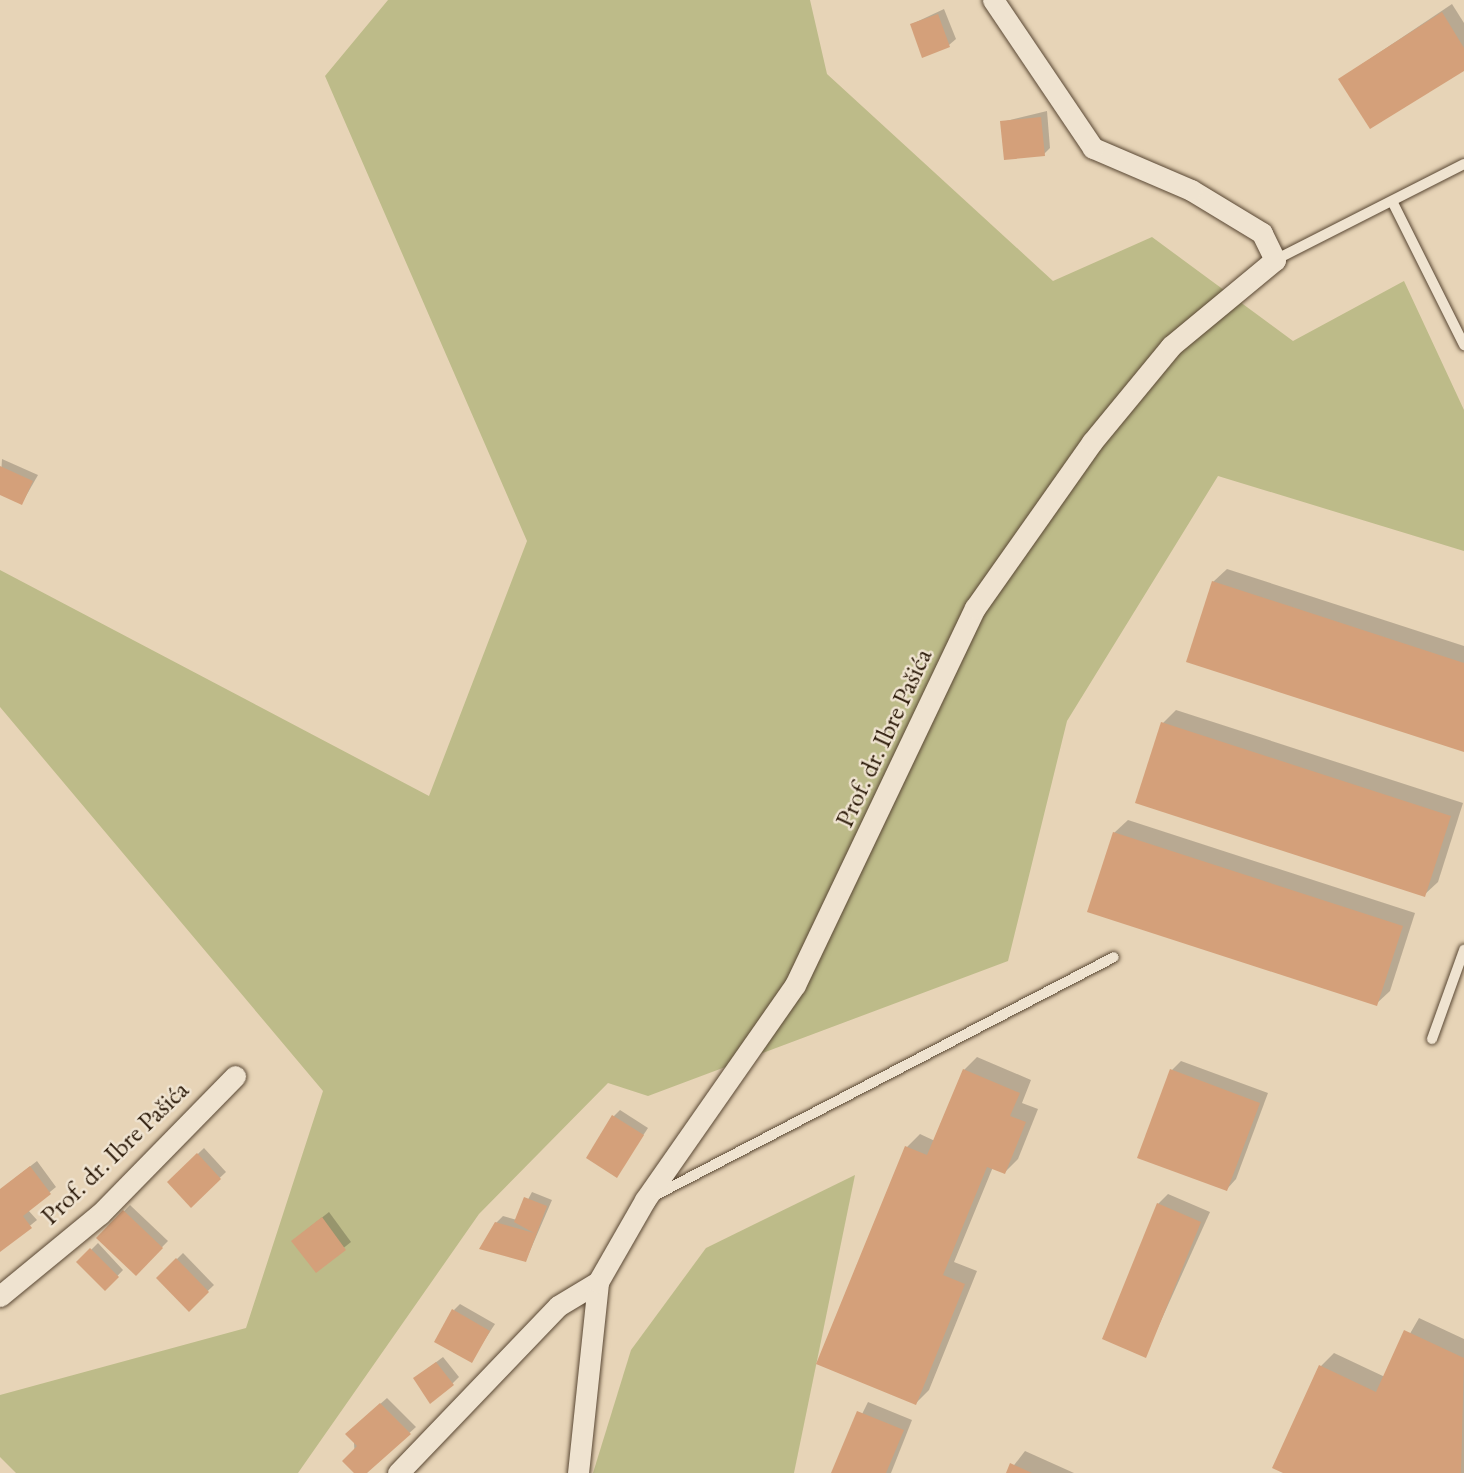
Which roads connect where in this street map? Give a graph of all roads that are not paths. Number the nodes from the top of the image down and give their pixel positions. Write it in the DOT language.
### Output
graph roads {
  1 [pos="993,0"];
  2 [pos="1464,164"];
  3 [pos="1393,203"];
  4 [pos="1275,260"];
  5 [pos="1464,345"];
  6 [pos="1464,950"];
  7 [pos="1114,957"];
  8 [pos="1432,1039"];
  9 [pos="235,1076"];
  10 [pos="645,1200"];
  11 [pos="598,1283"];
  12 [pos="0,1296"];
  13 [pos="398,1473"];
  14 [pos="578,1473"];
  1 -- 4 [label="street"];
  2 -- 3 [label="lane"];
  3 -- 4 [label="lane"];
  3 -- 5 [label="lane"];
  4 -- 10 [label="street, Prof. dr. Ibre Pašića"];
  6 -- 8 [label="lane"];
  7 -- 10 [label="lane"];
  9 -- 12 [label="street, Prof. dr. Ibre Pašića"];
  10 -- 11 [label="street, Prof. dr. Ibre Pašića"];
  11 -- 13 [label="street"];
  11 -- 14 [label="street, Prof. dr. Ibre Pašića"];
}
